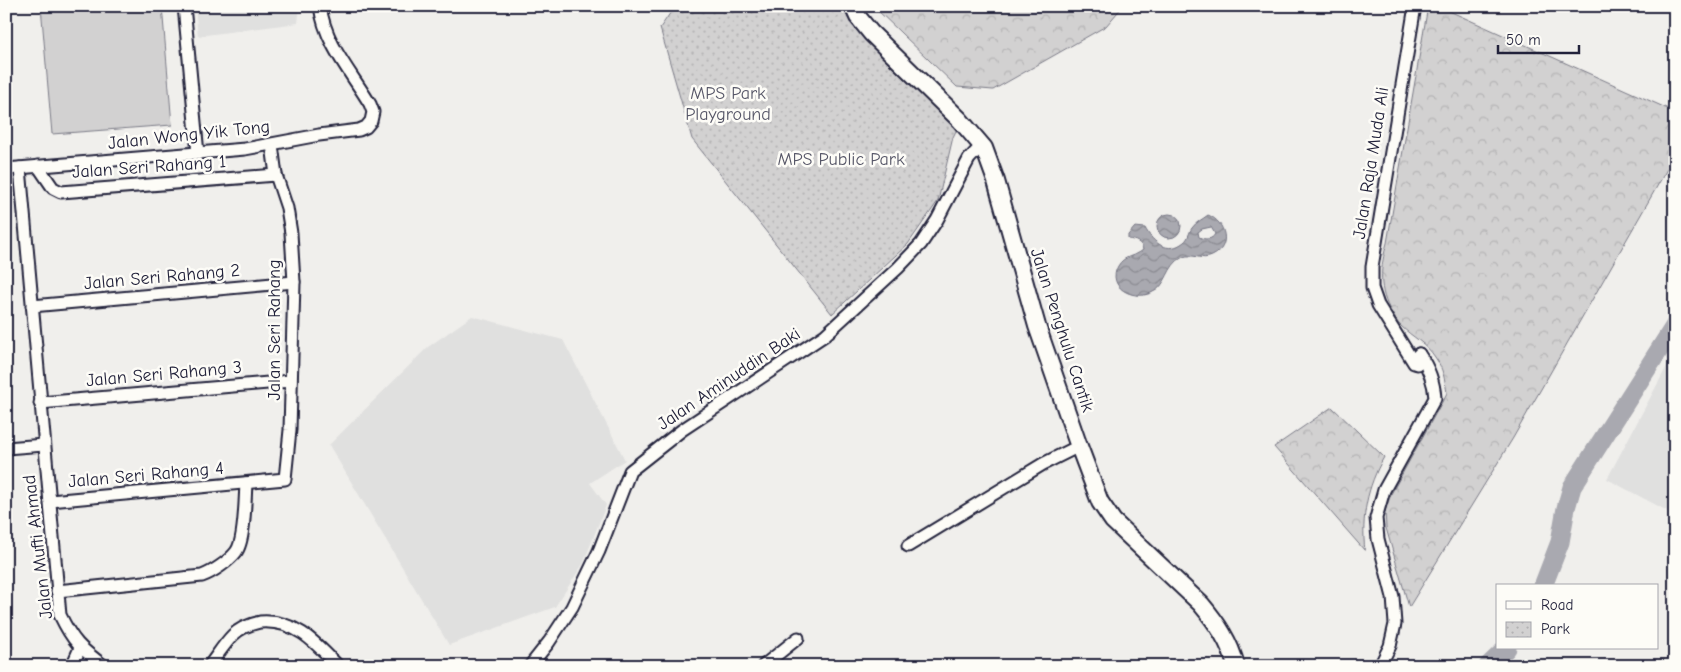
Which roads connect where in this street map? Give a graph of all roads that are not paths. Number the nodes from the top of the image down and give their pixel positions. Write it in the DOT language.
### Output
graph roads {
  1 [pos="184,6"];
  2 [pos="320,6"];
  3 [pos="854,6"];
  4 [pos="1415,6"];
  5 [pos="272,145"];
  6 [pos="982,145"];
  7 [pos="198,154"];
  8 [pos="38,166"];
  9 [pos="6,167"];
  10 [pos="20,168"];
  11 [pos="276,175"];
  12 [pos="294,282"];
  13 [pos="32,306"];
  14 [pos="291,381"];
  15 [pos="40,402"];
  16 [pos="44,445"];
  17 [pos="1078,446"];
  18 [pos="6,448"];
  19 [pos="246,483"];
  20 [pos="50,501"];
  21 [pos="908,546"];
  22 [pos="57,591"];
  23 [pos="798,638"];
  24 [pos="80,648"];
  25 [pos="72,666"];
  26 [pos="104,666"];
  27 [pos="209,666"];
  28 [pos="338,666"];
  29 [pos="530,666"];
  30 [pos="763,666"];
  31 [pos="1236,666"];
  32 [pos="1380,666"];
  1 -- 7 [label="street"];
  2 -- 5 [label="street, Jalan Wong Yik Tong"];
  3 -- 6 [label="street, Jalan Penghulu Cantik"];
  4 -- 32 [label="street, Jalan Raja Muda Ali"];
  5 -- 7 [label="street, Jalan Wong Yik Tong"];
  5 -- 11 [label="street, Jalan Seri Rahang"];
  6 -- 17 [label="street, Jalan Penghulu Cantik"];
  6 -- 29 [label="street, Jalan Aminuddin Baki"];
  7 -- 8 [label="street, Jalan Wong Yik Tong"];
  8 -- 10 [label="street, Jalan Wong Yik Tong"];
  8 -- 11 [label="street, Jalan Seri Rahang 1"];
  9 -- 10 [label="street, Jalan Wong Yik Tong"];
  10 -- 13 [label="street, Jalan Mufti Ahmad"];
  11 -- 12 [label="street, Jalan Seri Rahang"];
  12 -- 13 [label="street, Jalan Seri Rahang 2"];
  12 -- 14 [label="street, Jalan Seri Rahang"];
  13 -- 15 [label="street, Jalan Mufti Ahmad"];
  14 -- 15 [label="street, Jalan Seri Rahang 3"];
  14 -- 19 [label="street, Jalan Seri Rahang"];
  15 -- 16 [label="street, Jalan Mufti Ahmad"];
  16 -- 18 [label="street"];
  16 -- 20 [label="street, Jalan Mufti Ahmad"];
  17 -- 21 [label="street"];
  17 -- 31 [label="street, Jalan Penghulu Cantik"];
  19 -- 20 [label="street, Jalan Seri Rahang 4"];
  19 -- 22 [label="street"];
  20 -- 22 [label="street, Jalan Mufti Ahmad"];
  22 -- 24 [label="street, Jalan Mufti Ahmad"];
  23 -- 30 [label="street"];
  24 -- 25 [label="street"];
  24 -- 26 [label="street, Jalan Mufti Ahmad"];
  27 -- 28 [label="street"];
}
